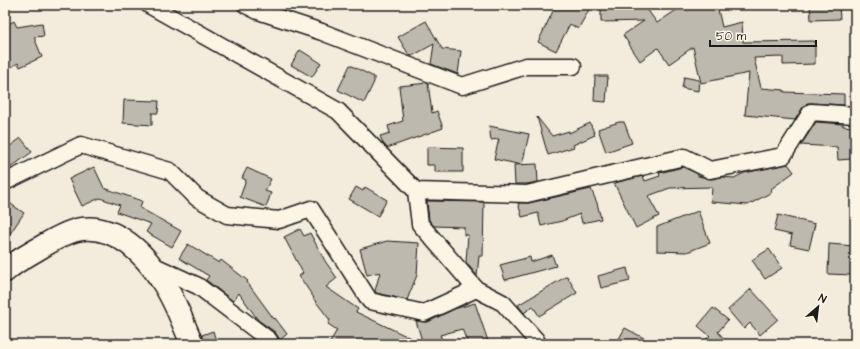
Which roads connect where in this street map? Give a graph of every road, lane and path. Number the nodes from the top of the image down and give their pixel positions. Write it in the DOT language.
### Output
graph roads {
  1 [pos="149,5"];
  2 [pos="246,5"];
  3 [pos="573,66"];
  4 [pos="855,115"];
  5 [pos="5,182"];
  6 [pos="416,191"];
  7 [pos="149,263"];
  8 [pos="5,271"];
  9 [pos="476,290"];
  10 [pos="192,344"];
  11 [pos="271,344"];
  12 [pos="538,344"];
  1 -- 6 [label="street"];
  2 -- 3 [label="street"];
  4 -- 6 [label="street"];
  5 -- 9 [label="street"];
  6 -- 9 [label="street"];
  7 -- 8 [label="street"];
  7 -- 10 [label="street"];
  7 -- 11 [label="street"];
  9 -- 12 [label="street"];
}
